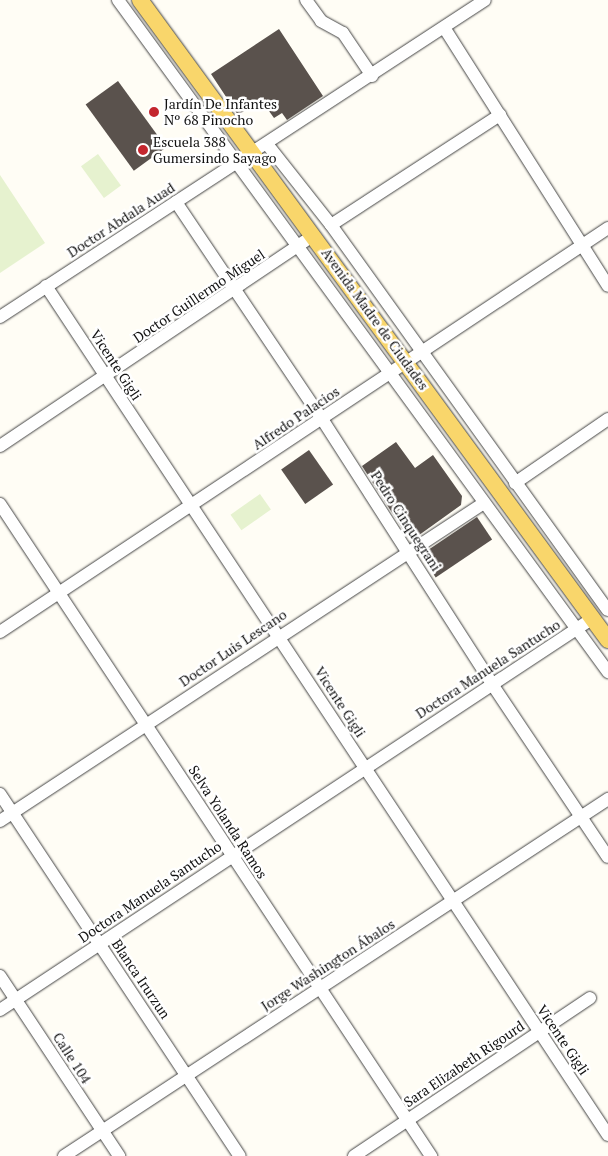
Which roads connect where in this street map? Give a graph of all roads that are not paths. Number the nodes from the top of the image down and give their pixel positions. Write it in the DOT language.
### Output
graph roads {
  1 [pos="118,0"];
  2 [pos="140,0"];
  3 [pos="306,0"];
  4 [pos="480,1"];
  5 [pos="445,29"];
  6 [pos="372,76"];
  7 [pos="500,115"];
  8 [pos="260,148"];
  9 [pos="237,165"];
  10 [pos="176,202"];
  11 [pos="331,225"];
  12 [pos="608,228"];
  13 [pos="314,236"];
  14 [pos="581,245"];
  15 [pos="299,246"];
  16 [pos="46,286"];
  17 [pos="608,286"];
  18 [pos="233,291"];
  19 [pos="0,317"];
  20 [pos="421,354"];
  21 [pos="406,363"];
  22 [pos="391,373"];
  23 [pos="106,377"];
  24 [pos="322,419"];
  25 [pos="608,419"];
  26 [pos="0,446"];
  27 [pos="515,483"];
  28 [pos="484,503"];
  29 [pos="0,504"];
  30 [pos="193,505"];
  31 [pos="408,552"];
  32 [pos="59,593"];
  33 [pos="608,609"];
  34 [pos="593,618"];
  35 [pos="575,630"];
  36 [pos="0,632"];
  37 [pos="278,636"];
  38 [pos="608,640"];
  39 [pos="608,672"];
  40 [pos="492,684"];
  41 [pos="146,724"];
  42 [pos="365,768"];
  43 [pos="0,794"];
  44 [pos="608,799"];
  45 [pos="12,813"];
  46 [pos="581,817"];
  47 [pos="0,821"];
  48 [pos="233,856"];
  49 [pos="608,857"];
  50 [pos="454,901"];
  51 [pos="99,944"];
  52 [pos="0,976"];
  53 [pos="320,988"];
  54 [pos="590,998"];
  55 [pos="16,999"];
  56 [pos="0,1010"];
  57 [pos="539,1032"];
  58 [pos="187,1076"];
  59 [pos="408,1120"];
  60 [pos="102,1131"];
  61 [pos="608,1135"];
  62 [pos="64,1156"];
  63 [pos="119,1156"];
  64 [pos="240,1156"];
  65 [pos="354,1156"];
  66 [pos="431,1156"];
  1 -- 9 [label="street"];
  2 -- 8 [label="main road, Avenida Madre de Ciudades"];
  3 -- 6 [label="street"];
  4 -- 5 [label="street, Doctor Abdala Auad"];
  5 -- 6 [label="street, Doctor Abdala Auad"];
  5 -- 7 [label="street"];
  6 -- 8 [label="street, Doctor Abdala Auad"];
  7 -- 11 [label="street"];
  7 -- 14 [label="street"];
  8 -- 9 [label="street, Doctor Abdala Auad"];
  8 -- 11 [label="street"];
  8 -- 13 [label="main road, Avenida Madre de Ciudades"];
  9 -- 10 [label="street, Doctor Abdala Auad"];
  9 -- 15 [label="street"];
  10 -- 16 [label="street, Doctor Abdala Auad"];
  10 -- 18 [label="street, Pedro Cinquegrani"];
  11 -- 20 [label="street"];
  12 -- 14 [label="street, Alfredo Palacios"];
  13 -- 15 [label="street, Doctor Guillermo Miguel"];
  13 -- 21 [label="main road, Avenida Madre de Ciudades"];
  14 -- 17 [label="street"];
  14 -- 20 [label="street, Alfredo Palacios"];
  15 -- 18 [label="street, Doctor Guillermo Miguel"];
  15 -- 22 [label="street"];
  16 -- 19 [label="street, Doctor Abdala Auad"];
  16 -- 23 [label="street, Vicente Gigli"];
  18 -- 23 [label="street, Doctor Guillermo Miguel"];
  18 -- 24 [label="street, Pedro Cinquegrani"];
  20 -- 21 [label="street, Alfredo Palacios"];
  20 -- 27 [label="street"];
  21 -- 22 [label="street, Alfredo Palacios"];
  21 -- 34 [label="main road, Avenida Madre de Ciudades"];
  22 -- 24 [label="street, Alfredo Palacios"];
  22 -- 28 [label="street"];
  23 -- 26 [label="street, Doctor Guillermo Miguel"];
  23 -- 30 [label="street, Vicente Gigli"];
  24 -- 30 [label="street, Alfredo Palacios"];
  24 -- 31 [label="street, Pedro Cinquegrani"];
  25 -- 27 [label="street"];
  27 -- 33 [label="street"];
  28 -- 31 [label="street, Doctor Luis Lescano"];
  28 -- 35 [label="street"];
  29 -- 32 [label="street, Selva Yolanda Ramos"];
  30 -- 32 [label="street, Alfredo Palacios"];
  30 -- 37 [label="street, Vicente Gigli"];
  31 -- 37 [label="street, Doctor Luis Lescano"];
  31 -- 40 [label="street, Pedro Cinquegrani"];
  32 -- 36 [label="street, Alfredo Palacios"];
  32 -- 41 [label="street, Selva Yolanda Ramos"];
  34 -- 35 [label="street, Doctora Manuela Santucho"];
  34 -- 38 [label="main road, Avenida Madre de Ciudades"];
  35 -- 39 [label="street"];
  35 -- 40 [label="street, Doctora Manuela Santucho"];
  37 -- 41 [label="street, Doctor Luis Lescano"];
  37 -- 42 [label="street, Vicente Gigli"];
  40 -- 42 [label="street, Doctora Manuela Santucho"];
  40 -- 46 [label="street, Pedro Cinquegrani"];
  41 -- 45 [label="street, Doctor Luis Lescano"];
  41 -- 48 [label="street, Selva Yolanda Ramos"];
  42 -- 48 [label="street, Doctora Manuela Santucho"];
  42 -- 50 [label="street, Vicente Gigli"];
  43 -- 45 [label="street, Blanca Irurzun"];
  44 -- 46 [label="street, Jorge Washington Ábalos"];
  45 -- 47 [label="street, Doctor Luis Lescano"];
  45 -- 51 [label="street, Blanca Irurzun"];
  46 -- 49 [label="street, Pedro Cinquegrani"];
  46 -- 50 [label="street, Jorge Washington Ábalos"];
  48 -- 51 [label="street, Doctora Manuela Santucho"];
  48 -- 53 [label="street, Selva Yolanda Ramos"];
  50 -- 53 [label="street, Jorge Washington Ábalos"];
  50 -- 57 [label="street, Vicente Gigli"];
  51 -- 55 [label="street, Doctora Manuela Santucho"];
  51 -- 58 [label="street, Blanca Irurzun"];
  52 -- 55 [label="street, Calle 104"];
  53 -- 58 [label="street, Jorge Washington Ábalos"];
  53 -- 59 [label="street, Selva Yolanda Ramos"];
  54 -- 57 [label="street, Sara Elizabeth Rigourd"];
  55 -- 56 [label="street, Doctora Manuela Santucho"];
  55 -- 60 [label="street, Calle 104"];
  57 -- 59 [label="street, Sara Elizabeth Rigourd"];
  57 -- 61 [label="street, Vicente Gigli"];
  58 -- 60 [label="street, Jorge Washington Ábalos"];
  58 -- 64 [label="street, Blanca Irurzun"];
  59 -- 65 [label="street, Sara Elizabeth Rigourd"];
  59 -- 66 [label="street, Selva Yolanda Ramos"];
  60 -- 62 [label="street, Jorge Washington Ábalos"];
  60 -- 63 [label="street, Calle 104"];
}
